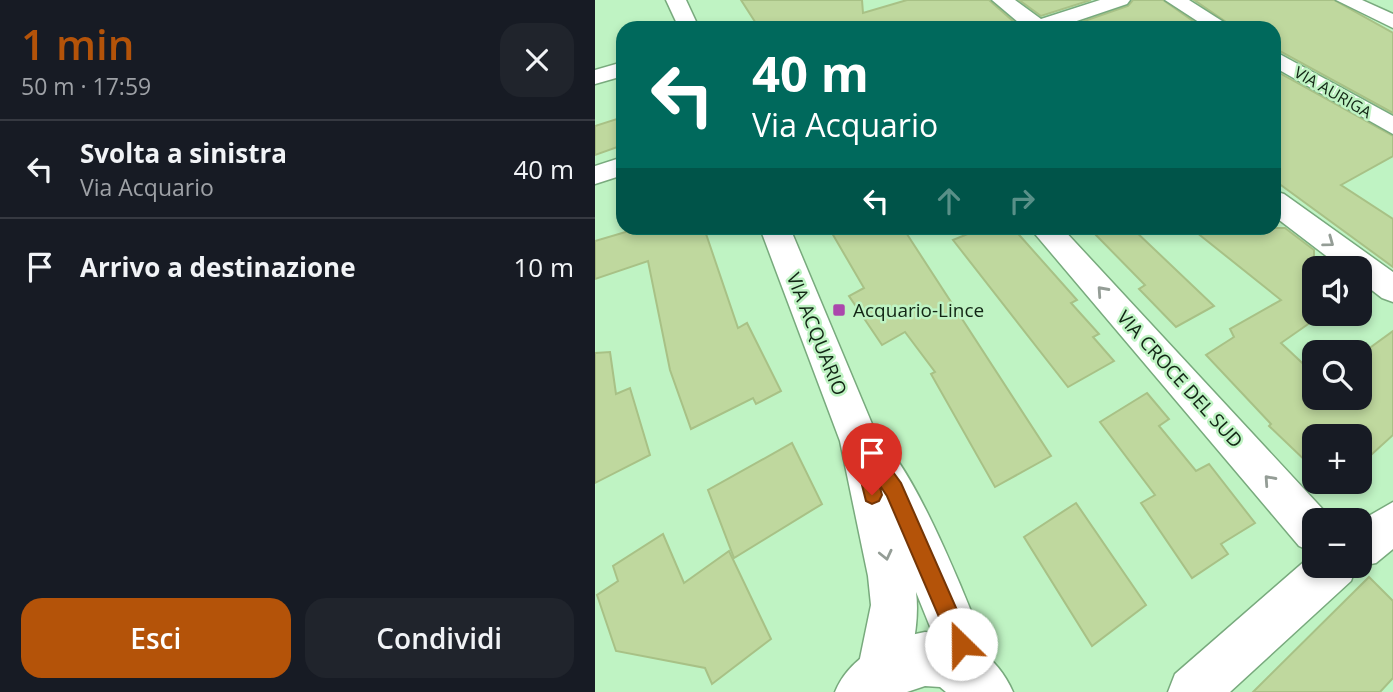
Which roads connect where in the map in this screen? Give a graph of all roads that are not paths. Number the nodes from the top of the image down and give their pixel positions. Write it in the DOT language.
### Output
graph roads {
  1 [pos="676,0"];
  2 [pos="1002,0"];
  3 [pos="1120,0"];
  4 [pos="1175,0"];
  5 [pos="1346,0"];
  6 [pos="686,21"];
  7 [pos="1028,21"];
  8 [pos="1058,21"];
  9 [pos="1211,21"];
  10 [pos="1393,22"];
  11 [pos="1281,62"];
  12 [pos="616,71"];
  13 [pos="595,77"];
  14 [pos="1393,127"];
  15 [pos="616,168"];
  16 [pos="595,176"];
  17 [pos="1281,206"];
  18 [pos="778,235"];
  19 [pos="1051,235"];
  20 [pos="1393,289"];
  21 [pos="860,441"];
  22 [pos="1302,517"];
  23 [pos="1393,523"];
  24 [pos="1372,538"];
  25 [pos="1320,578"];
  26 [pos="873,682"];
  27 [pos="976,682"];
  28 [pos="1193,692"];
  1 -- 6 [label="street"];
  2 -- 7 [label="street"];
  3 -- 8 [label="street"];
  4 -- 9 [label="street"];
  5 -- 10 [label="street"];
  11 -- 14 [label="street, VIA AURIGA"];
  12 -- 13 [label="street"];
  15 -- 16 [label="street"];
  17 -- 20 [label="street, one-way"];
  18 -- 21 [label="street, VIA ACQUARIO"];
  22 -- 19 [label="street, VIA CROCE DEL SUD, one-way"];
  21 -- 26 [label="street, VIA ACQUARIO, one-way"];
  21 -- 27 [label="street, VIA ACQUARIO"];
  23 -- 24 [label="street"];
  25 -- 28 [label="street"];
  26 -- 27 [label="street"];
}
